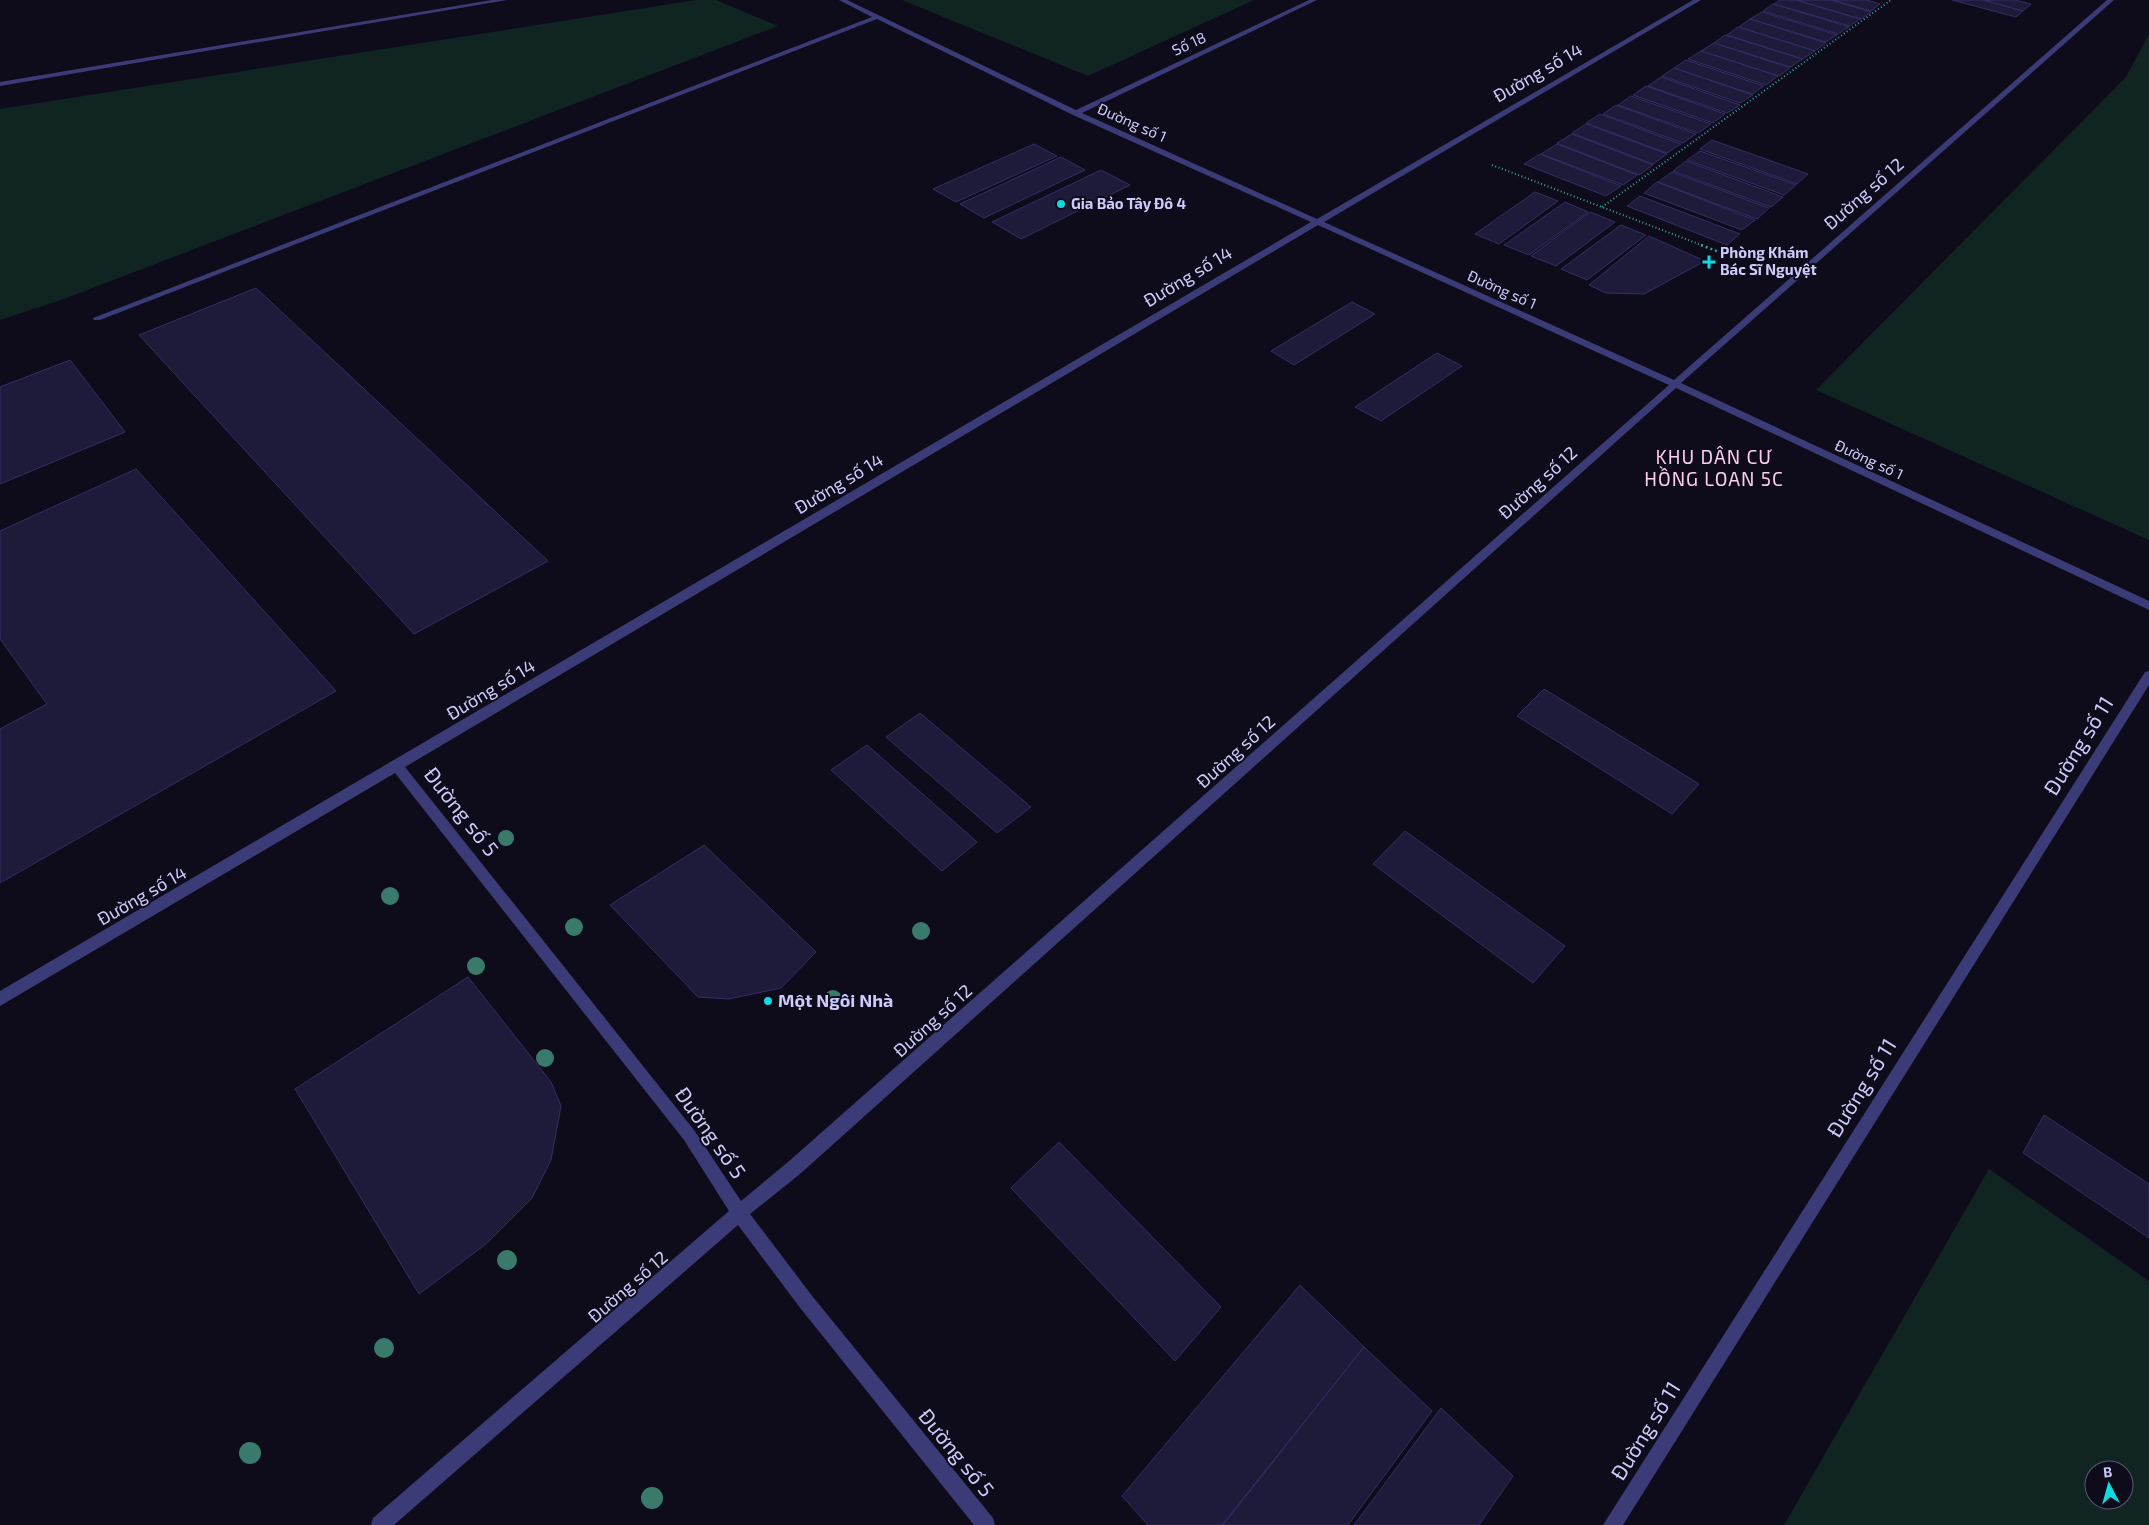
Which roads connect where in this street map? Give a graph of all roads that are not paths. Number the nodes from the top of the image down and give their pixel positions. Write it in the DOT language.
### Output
graph roads {
  1 [pos="504,0"];
  2 [pos="842,0"];
  3 [pos="1314,0"];
  4 [pos="1698,0"];
  5 [pos="2111,0"];
  6 [pos="877,17"];
  7 [pos="0,84"];
  8 [pos="1076,113"];
  9 [pos="1316,221"];
  10 [pos="97,318"];
  11 [pos="1675,384"];
  12 [pos="2149,606"];
  13 [pos="2149,675"];
  14 [pos="397,766"];
  15 [pos="0,999"];
  16 [pos="739,1213"];
  17 [pos="380,1525"];
  18 [pos="986,1525"];
  19 [pos="1612,1525"];
  1 -- 7 [label="street"];
  2 -- 6 [label="street, Đường số 1"];
  3 -- 8 [label="street, Số 18"];
  4 -- 9 [label="street, Đường số 14"];
  5 -- 11 [label="street, Đường số 12"];
  6 -- 8 [label="street, Đường số 1"];
  6 -- 10 [label="street"];
  8 -- 9 [label="street, Đường số 1"];
  9 -- 11 [label="street, Đường số 1"];
  9 -- 14 [label="street, Đường số 14"];
  11 -- 12 [label="street, Đường số 1"];
  11 -- 16 [label="street, Đường số 12"];
  13 -- 19 [label="street, Đường số 11"];
  14 -- 15 [label="street, Đường số 14"];
  14 -- 16 [label="street, Đường số 5"];
  16 -- 17 [label="street, Đường số 12"];
  16 -- 18 [label="street, Đường số 5"];
}
